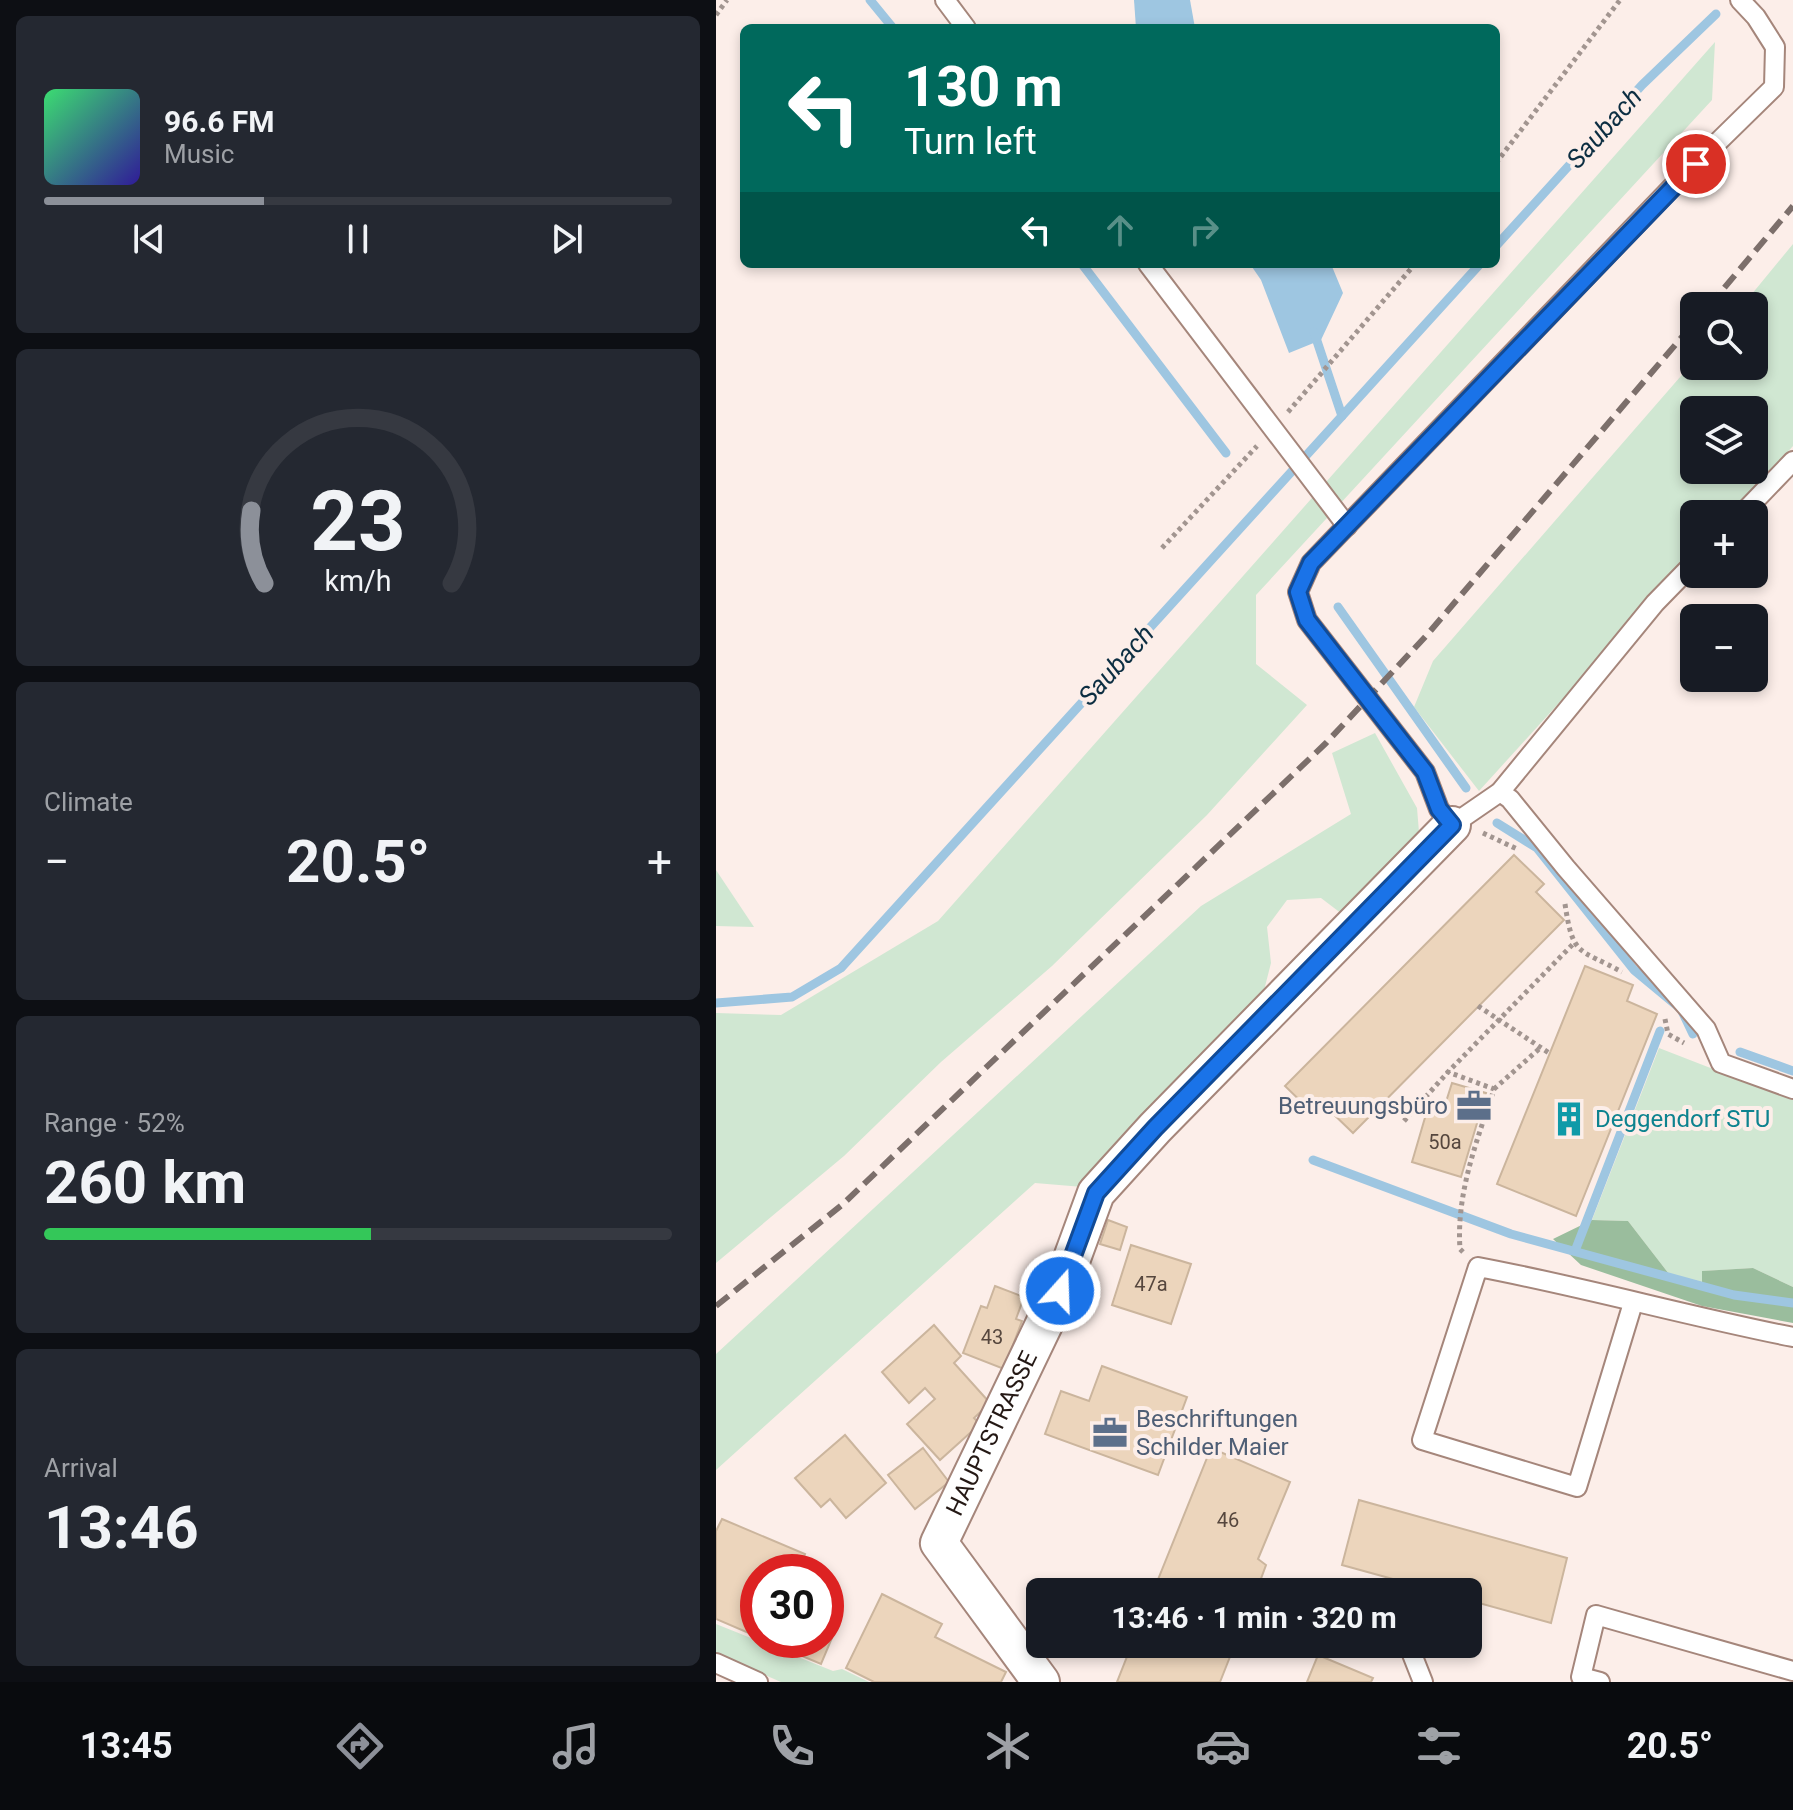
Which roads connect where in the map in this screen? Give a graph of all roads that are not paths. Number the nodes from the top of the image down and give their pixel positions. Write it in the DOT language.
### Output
graph roads {
  1 [pos="945,0"];
  2 [pos="1740,0"];
  3 [pos="963,24"];
  4 [pos="1784,45"];
  5 [pos="1151,268"];
  6 [pos="1793,461"];
  7 [pos="1755,500"];
  8 [pos="1347,526"];
  9 [pos="1680,577"];
  10 [pos="1500,792"];
  11 [pos="1452,825"];
  12 [pos="1793,1089"];
  13 [pos="1633,1303"];
  14 [pos="1793,1337"];
  15 [pos="1414,1658"];
  16 [pos="716,1663"];
  17 [pos="1793,1671"];
  18 [pos="1587,1680"];
  19 [pos="758,1682"];
  20 [pos="1041,1682"];
  21 [pos="1423,1682"];
  1 -- 3 [label="lane"];
  2 -- 4 [label="lane"];
  4 -- 8 [label="lane"];
  5 -- 8 [label="lane"];
  6 -- 7 [label="lane"];
  8 -- 11 [label="lane"];
  9 -- 10 [label="lane"];
  10 -- 11 [label="lane"];
  10 -- 12 [label="lane"];
  11 -- 20 [label="street, HAUPTSTRASSE"];
  13 -- 13 [label="lane"];
  13 -- 14 [label="lane"];
  15 -- 21 [label="lane"];
  16 -- 19 [label="lane"];
  17 -- 18 [label="lane"];
}
